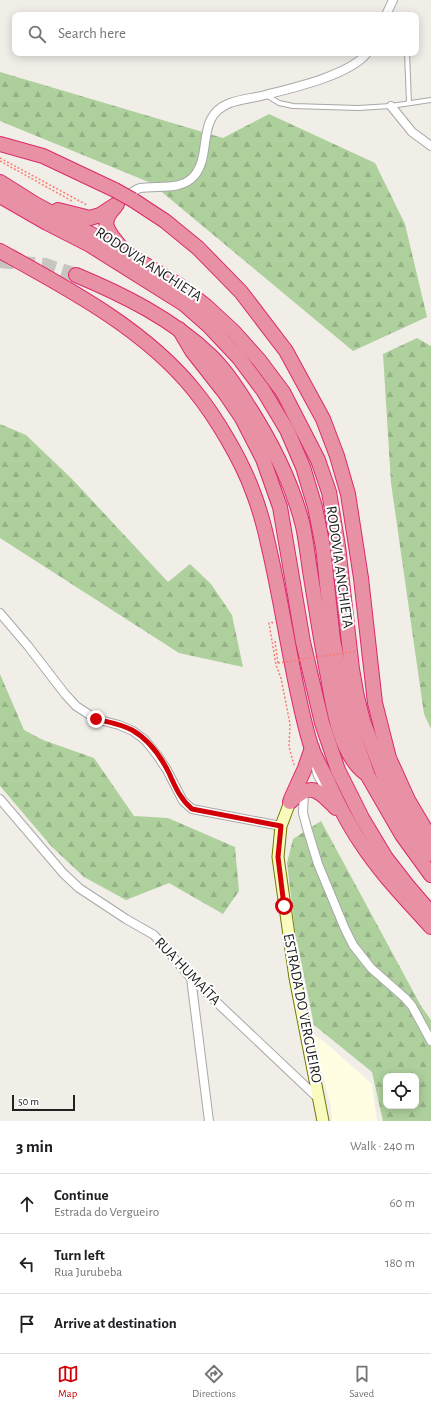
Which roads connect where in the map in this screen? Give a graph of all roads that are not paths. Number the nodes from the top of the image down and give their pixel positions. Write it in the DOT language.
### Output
graph roads {
  1 [pos="393,0"];
  2 [pos="387,12"];
  3 [pos="364,56"];
  4 [pos="407,56"];
  5 [pos="266,95"];
  6 [pos="431,100"];
  7 [pos="409,103"];
  8 [pos="391,106"];
  9 [pos="431,145"];
  10 [pos="6,146"];
  11 [pos="0,182"];
  12 [pos="0,196"];
  13 [pos="35,204"];
  14 [pos="117,204"];
  15 [pos="0,251"];
  16 [pos="126,253"];
  17 [pos="76,275"];
  18 [pos="179,329"];
  19 [pos="0,613"];
  20 [pos="312,748"];
  21 [pos="368,776"];
  22 [pos="301,786"];
  23 [pos="0,799"];
  24 [pos="290,802"];
  25 [pos="344,816"];
  26 [pos="281,826"];
  27 [pos="431,839"];
  28 [pos="431,854"];
  29 [pos="431,875"];
  30 [pos="431,913"];
  31 [pos="431,927"];
  32 [pos="192,978"];
  33 [pos="431,1041"];
  34 [pos="320,1101"];
  35 [pos="209,1121"];
  36 [pos="323,1121"];
  1 -- 2 [label="street"];
  3 -- 5 [label="street"];
  4 -- 7 [label="lane"];
  5 -- 8 [label="lane"];
  5 -- 14 [label="street"];
  6 -- 7 [label="lane"];
  7 -- 8 [label="lane"];
  8 -- 9 [label="street"];
  10 -- 27 [label="highway, bridge"];
  11 -- 13 [label="highway, RODOVIA ANCHIETA"];
  12 -- 21 [label="highway, RODOVIA ANCHIETA"];
  13 -- 14 [label="highway"];
  13 -- 16 [label="highway, RODOVIA ANCHIETA"];
  14 -- 16 [label="highway"];
  15 -- 20 [label="highway"];
  16 -- 28 [label="highway, RODOVIA ANCHIETA"];
  17 -- 18 [label="highway"];
  18 -- 21 [label="highway"];
  18 -- 30 [label="highway"];
  19 -- 26 [label="street"];
  20 -- 22 [label="highway"];
  20 -- 25 [label="highway"];
  21 -- 29 [label="highway, RODOVIA ANCHIETA"];
  22 -- 24 [label="highway"];
  22 -- 25 [label="highway"];
  22 -- 33 [label="street"];
  23 -- 32 [label="street, RUA HUMAÍTA"];
  24 -- 26 [label="street, ESTRADA DO VERGUEIRO"];
  25 -- 31 [label="highway"];
  26 -- 34 [label="street, ESTRADA DO VERGUEIRO"];
  32 -- 34 [label="street, RUA HUMAÍTA"];
  32 -- 35 [label="street"];
  34 -- 36 [label="street, ESTRADA DO VERGUEIRO"];
}
